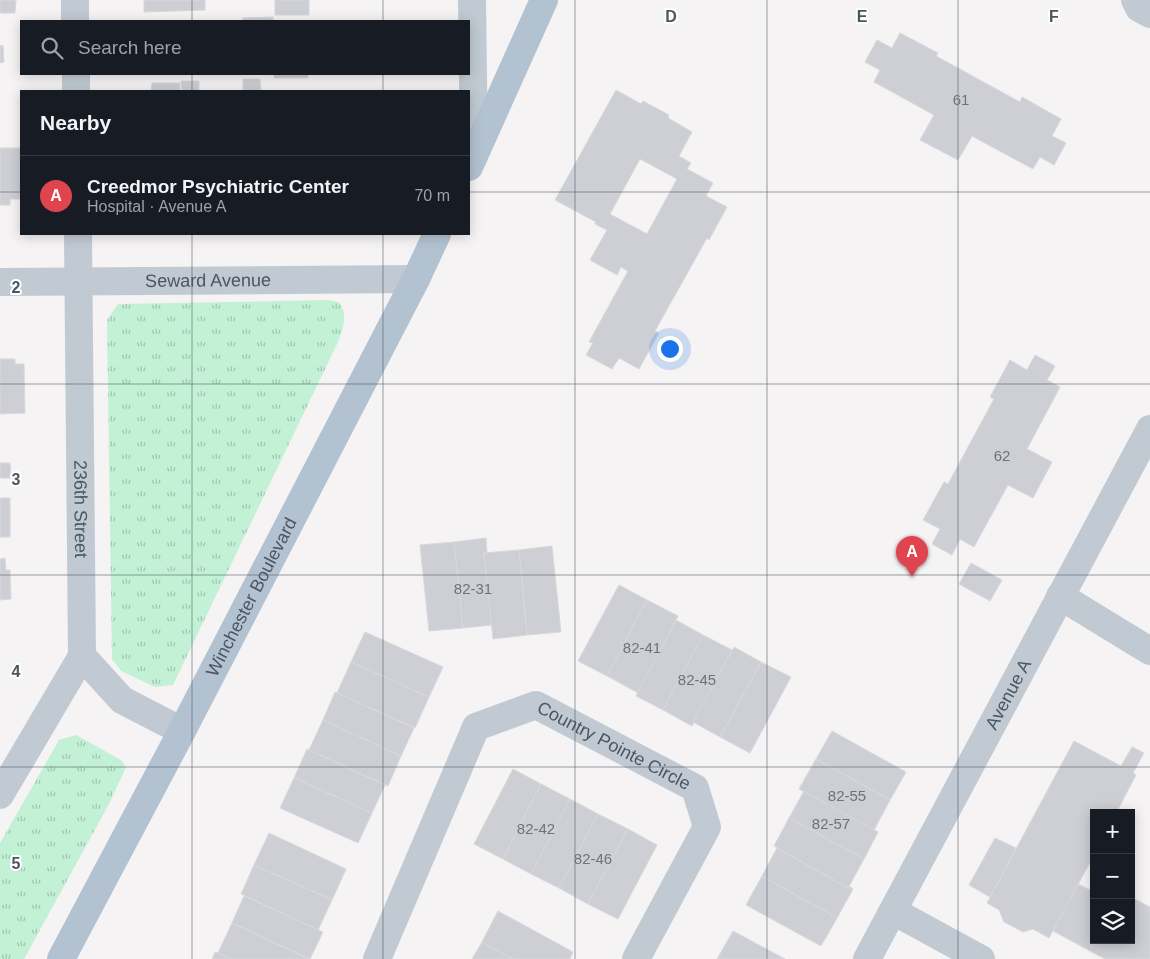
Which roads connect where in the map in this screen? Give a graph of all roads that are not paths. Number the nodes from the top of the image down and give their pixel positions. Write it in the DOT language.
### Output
graph roads {
  1 [pos="75,0"];
  2 [pos="472,0"];
  3 [pos="544,0"];
  4 [pos="1135,0"];
  5 [pos="1150,14"];
  6 [pos="76,20"];
  7 [pos="76,75"];
  8 [pos="76,90"];
  9 [pos="471,162"];
  10 [pos="78,235"];
  11 [pos="437,235"];
  12 [pos="416,279"];
  13 [pos="0,282"];
  14 [pos="79,282"];
  15 [pos="1150,429"];
  16 [pos="1060,596"];
  17 [pos="1150,652"];
  18 [pos="82,656"];
  19 [pos="182,731"];
  20 [pos="0,795"];
  21 [pos="893,911"];
  22 [pos="61,959"];
  23 [pos="377,959"];
  24 [pos="636,959"];
  25 [pos="867,959"];
  26 [pos="981,959"];
  1 -- 6 [label="street"];
  2 -- 9 [label="street"];
  3 -- 9 [label="main road"];
  4 -- 5 [label="street"];
  7 -- 8 [label="street"];
  10 -- 14 [label="street, 236th Street"];
  11 -- 12 [label="main road, Winchester Boulevard"];
  12 -- 14 [label="street, Seward Avenue"];
  12 -- 19 [label="main road, Winchester Boulevard"];
  13 -- 14 [label="street, Seward Avenue"];
  14 -- 18 [label="street, 236th Street"];
  15 -- 16 [label="street, Avenue A"];
  16 -- 17 [label="street"];
  16 -- 21 [label="street, Avenue A"];
  18 -- 19 [label="street"];
  18 -- 20 [label="street"];
  19 -- 22 [label="main road, Winchester Boulevard"];
  21 -- 25 [label="street, Avenue A"];
  21 -- 26 [label="street"];
  23 -- 24 [label="street, Country Pointe Circle"];
}
